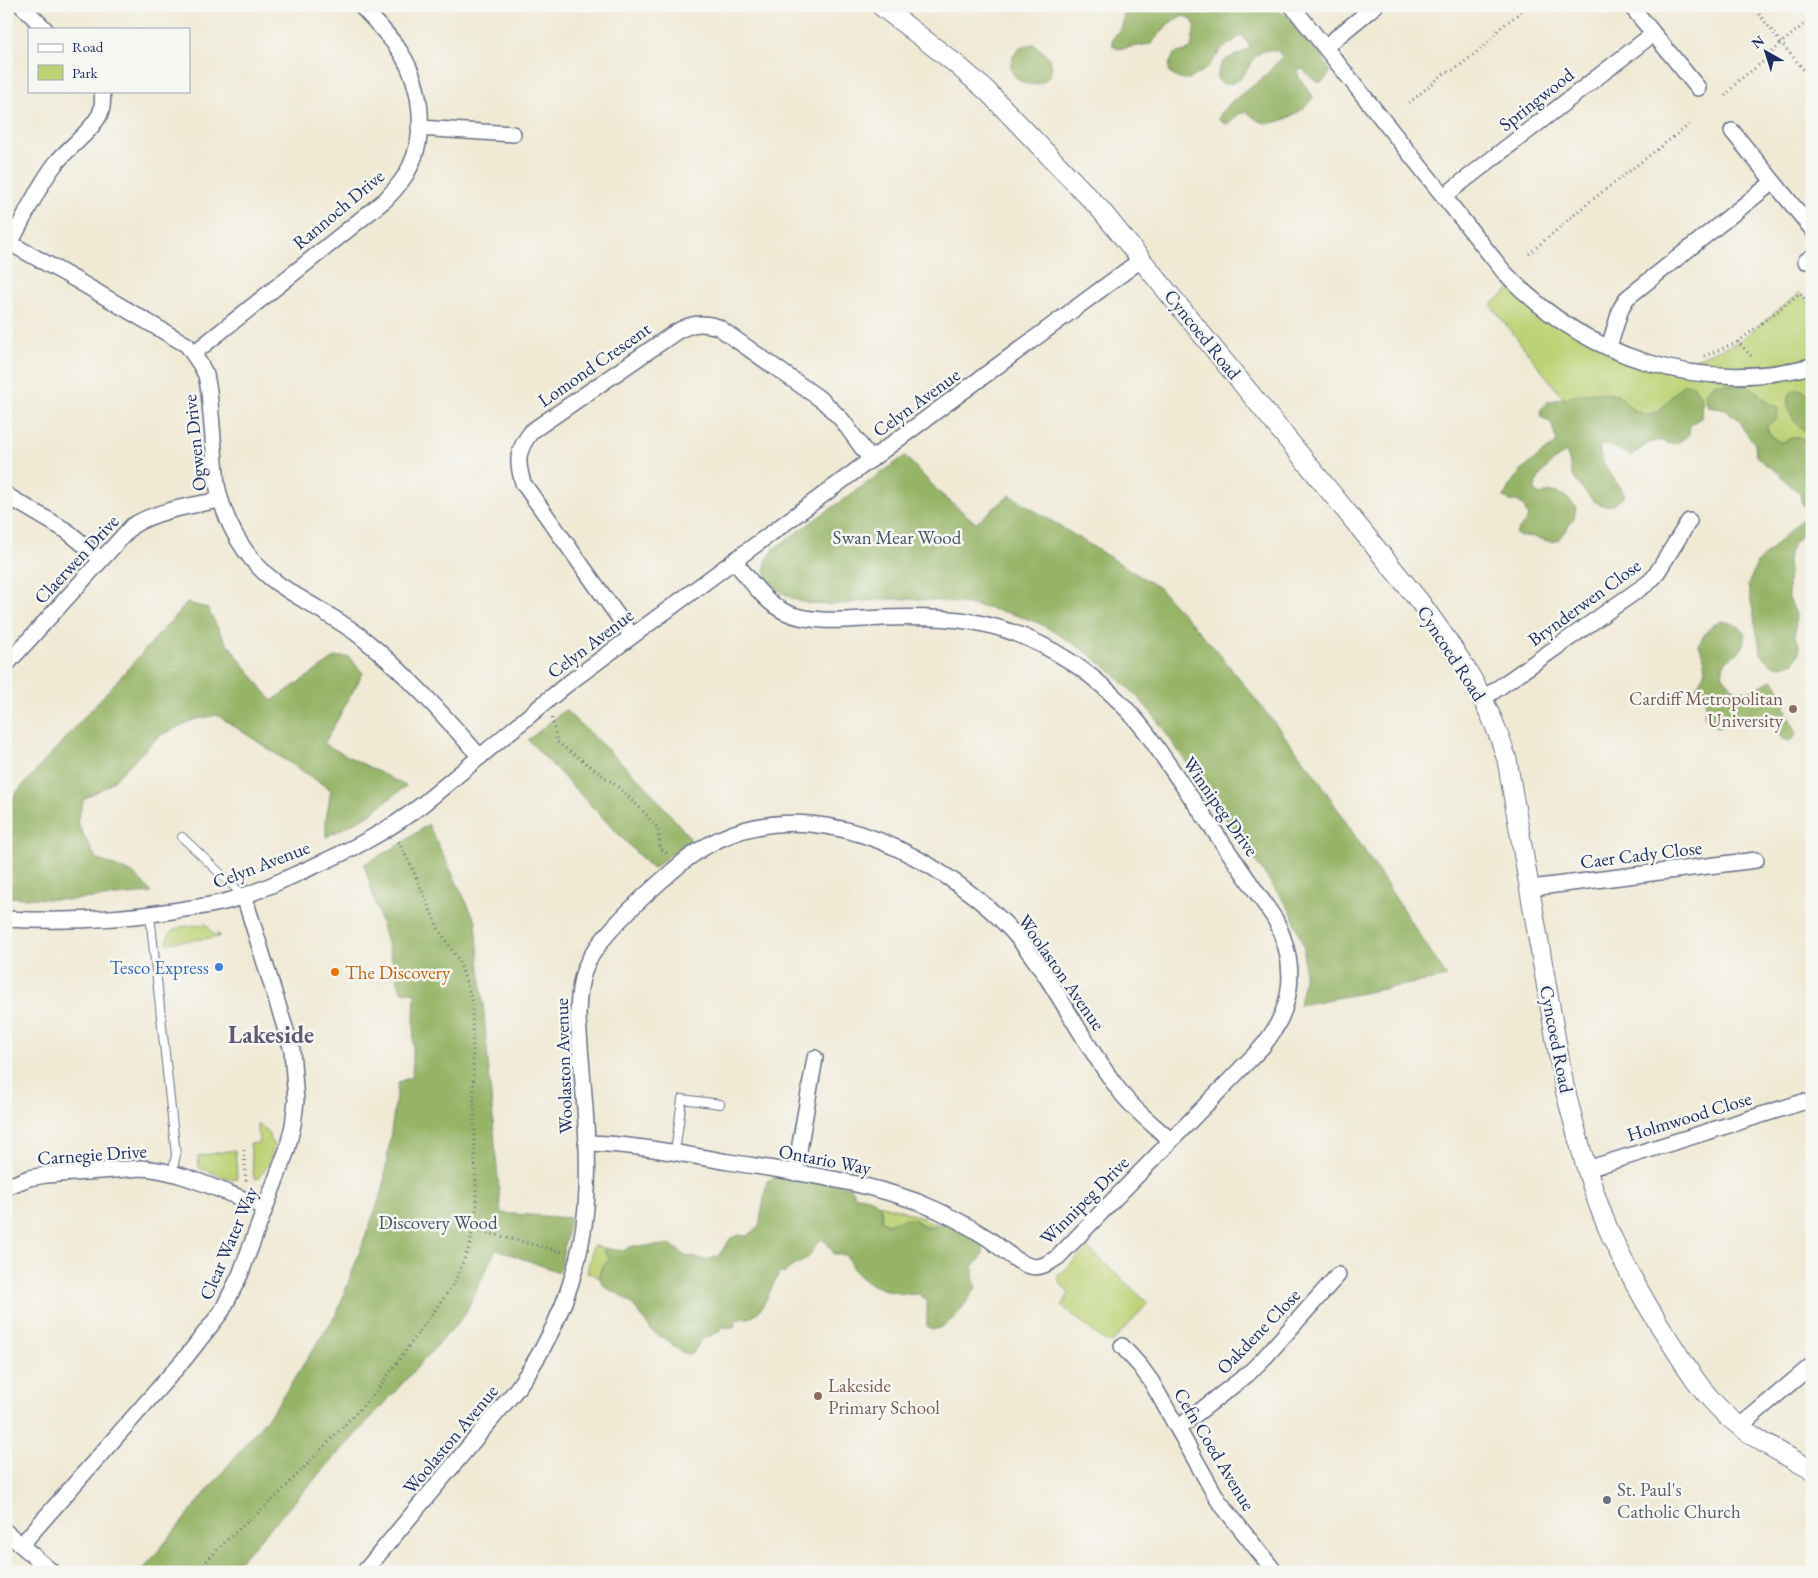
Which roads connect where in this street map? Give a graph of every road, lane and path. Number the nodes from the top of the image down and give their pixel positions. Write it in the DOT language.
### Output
graph roads {
  1 [pos="22,6"];
  2 [pos="361,6"];
  3 [pos="881,6"];
  4 [pos="1292,6"];
  5 [pos="1375,6"];
  6 [pos="1528,6"];
  7 [pos="1631,6"];
  8 [pos="1753,6"];
  9 [pos="1812,18"];
  10 [pos="44,28"];
  11 [pos="1653,34"];
  12 [pos="1781,43"];
  13 [pos="1325,47"];
  14 [pos="1812,79"];
  15 [pos="1698,88"];
  16 [pos="102,92"];
  17 [pos="1725,96"];
  18 [pos="1409,103"];
  19 [pos="1690,124"];
  20 [pos="419,128"];
  21 [pos="1732,131"];
  22 [pos="513,134"];
  23 [pos="1773,182"];
  24 [pos="1444,196"];
  25 [pos="1812,229"];
  26 [pos="8,242"];
  27 [pos="1529,254"];
  28 [pos="1142,259"];
  29 [pos="1812,307"];
  30 [pos="1738,342"];
  31 [pos="1609,347"];
  32 [pos="194,353"];
  33 [pos="1754,360"];
  34 [pos="1812,366"];
  35 [pos="1679,372"];
  36 [pos="871,460"];
  37 [pos="6,496"];
  38 [pos="220,500"];
  39 [pos="1689,521"];
  40 [pos="101,559"];
  41 [pos="734,561"];
  42 [pos="632,636"];
  43 [pos="6,665"];
  44 [pos="1484,698"];
  45 [pos="549,700"];
  46 [pos="480,757"];
  47 [pos="390,828"];
  48 [pos="182,837"];
  49 [pos="1756,860"];
  50 [pos="679,864"];
  51 [pos="1531,888"];
  52 [pos="244,896"];
  53 [pos="150,914"];
  54 [pos="6,919"];
  55 [pos="815,1058"];
  56 [pos="1803,1102"];
  57 [pos="720,1104"];
  58 [pos="1170,1140"];
  59 [pos="586,1143"];
  60 [pos="244,1150"];
  61 [pos="675,1153"];
  62 [pos="1587,1169"];
  63 [pos="172,1173"];
  64 [pos="795,1173"];
  65 [pos="246,1186"];
  66 [pos="6,1187"];
  67 [pos="265,1207"];
  68 [pos="473,1229"];
  69 [pos="563,1252"];
  70 [pos="1038,1267"];
  71 [pos="1338,1275"];
  72 [pos="1122,1346"];
  73 [pos="1812,1366"];
  74 [pos="1740,1426"];
  75 [pos="1178,1428"];
  76 [pos="1812,1470"];
  77 [pos="6,1532"];
  78 [pos="22,1544"];
  79 [pos="52,1572"];
  80 [pos="196,1572"];
  81 [pos="364,1572"];
  82 [pos="1275,1572"];
  1 -- 10 [label="street"];
  2 -- 20 [label="street, Rannoch Drive"];
  3 -- 28 [label="street, Cyncoed Road"];
  4 -- 13 [label="street"];
  5 -- 13 [label="street"];
  6 -- 18 [label="path"];
  7 -- 11 [label="street"];
  8 -- 12 [label="path"];
  9 -- 12 [label="path"];
  11 -- 15 [label="street"];
  11 -- 24 [label="street, Springwood"];
  12 -- 14 [label="path"];
  12 -- 17 [label="path"];
  13 -- 24 [label="street"];
  16 -- 26 [label="street"];
  19 -- 27 [label="path"];
  20 -- 22 [label="street"];
  20 -- 32 [label="street, Rannoch Drive"];
  21 -- 23 [label="street"];
  23 -- 25 [label="street"];
  23 -- 31 [label="street"];
  24 -- 31 [label="street"];
  26 -- 32 [label="street, Ogwen Drive"];
  28 -- 36 [label="street, Celyn Avenue"];
  28 -- 44 [label="street, Cyncoed Road"];
  29 -- 30 [label="path"];
  30 -- 33 [label="path"];
  30 -- 35 [label="path"];
  31 -- 35 [label="street"];
  32 -- 38 [label="street, Ogwen Drive"];
  34 -- 35 [label="street"];
  36 -- 41 [label="street, Celyn Avenue"];
  36 -- 42 [label="street, Lomond Crescent"];
  37 -- 40 [label="street"];
  38 -- 40 [label="street, Claerwen Drive"];
  38 -- 46 [label="street, Ogwen Drive"];
  39 -- 44 [label="street, Brynderwen Close"];
  40 -- 43 [label="street, Claerwen Drive"];
  41 -- 42 [label="street, Celyn Avenue"];
  41 -- 58 [label="street, Winnipeg Drive"];
  42 -- 45 [label="street, Celyn Avenue"];
  44 -- 51 [label="street, Cyncoed Road"];
  45 -- 46 [label="street, Celyn Avenue"];
  45 -- 50 [label="path"];
  46 -- 47 [label="street, Celyn Avenue"];
  47 -- 52 [label="street, Celyn Avenue"];
  47 -- 68 [label="path"];
  48 -- 52 [label="lane"];
  49 -- 51 [label="street, Caer Cady Close"];
  50 -- 58 [label="street, Woolaston Avenue"];
  50 -- 59 [label="street, Woolaston Avenue"];
  51 -- 62 [label="street, Cyncoed Road"];
  52 -- 53 [label="street, Celyn Avenue"];
  52 -- 67 [label="street, Clear Water Way"];
  53 -- 54 [label="street, Celyn Avenue"];
  53 -- 63 [label="lane"];
  55 -- 64 [label="street"];
  56 -- 62 [label="street, Holmwood Close"];
  57 -- 61 [label="lane"];
  58 -- 70 [label="street, Winnipeg Drive"];
  59 -- 61 [label="street, Ontario Way"];
  59 -- 81 [label="street, Woolaston Avenue"];
  60 -- 65 [label="path"];
  61 -- 64 [label="street, Ontario Way"];
  62 -- 74 [label="street, Cyncoed Road"];
  63 -- 66 [label="street, Carnegie Drive"];
  63 -- 67 [label="street, Carnegie Drive"];
  64 -- 70 [label="street, Ontario Way"];
  67 -- 78 [label="street, Clear Water Way"];
  68 -- 69 [label="path"];
  68 -- 80 [label="path"];
  71 -- 75 [label="street, Oakdene Close"];
  72 -- 75 [label="street, Cefn Coed Avenue"];
  73 -- 74 [label="street"];
  74 -- 76 [label="street, Cyncoed Road"];
  75 -- 82 [label="street, Cefn Coed Avenue"];
  77 -- 78 [label="street"];
  78 -- 79 [label="street"];
}
